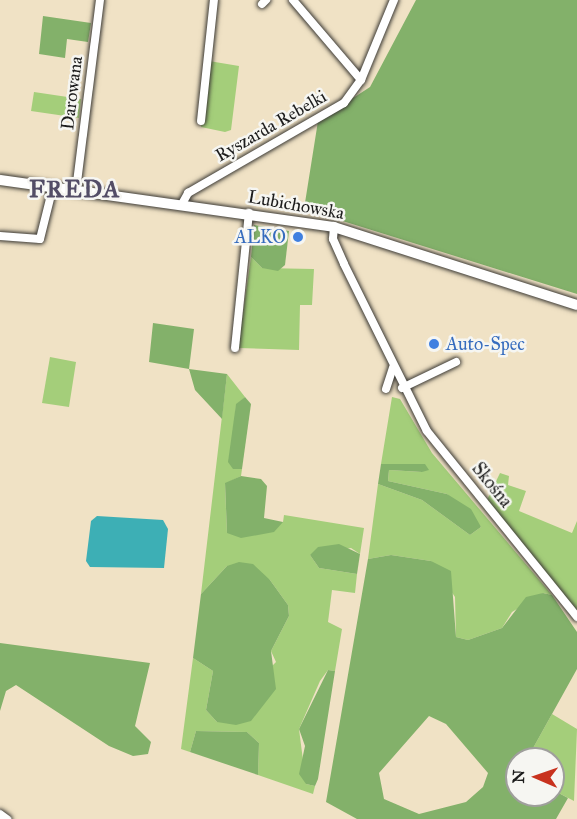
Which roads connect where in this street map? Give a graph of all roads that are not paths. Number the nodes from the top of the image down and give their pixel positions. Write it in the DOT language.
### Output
graph roads {
  1 [pos="100,0"];
  2 [pos="214,0"];
  3 [pos="293,0"];
  4 [pos="394,0"];
  5 [pos="361,80"];
  6 [pos="201,121"];
  7 [pos="0,180"];
  8 [pos="53,187"];
  9 [pos="76,190"];
  10 [pos="182,204"];
  11 [pos="249,213"];
  12 [pos="334,227"];
  13 [pos="0,236"];
  14 [pos="577,305"];
  15 [pos="236,348"];
  16 [pos="456,362"];
  17 [pos="393,367"];
  18 [pos="386,388"];
  19 [pos="402,388"];
  20 [pos="577,617"];
  21 [pos="0,814"];
  22 [pos="8,819"];
  1 -- 9 [label="street, Darowana"];
  2 -- 6 [label="street"];
  3 -- 5 [label="street"];
  4 -- 5 [label="street, Ryszarda Rebelki"];
  5 -- 10 [label="street, Ryszarda Rebelki"];
  7 -- 8 [label="street, Lubichowska"];
  8 -- 9 [label="street, Lubichowska"];
  8 -- 13 [label="street"];
  9 -- 10 [label="street, Lubichowska"];
  10 -- 11 [label="street, Lubichowska"];
  11 -- 12 [label="street, Lubichowska"];
  11 -- 15 [label="street"];
  12 -- 14 [label="street, Lubichowska"];
  12 -- 17 [label="street, Skośna"];
  16 -- 19 [label="street"];
  17 -- 18 [label="street"];
  17 -- 19 [label="street, Skośna"];
  19 -- 20 [label="street, Skośna"];
  21 -- 22 [label="street"];
}
